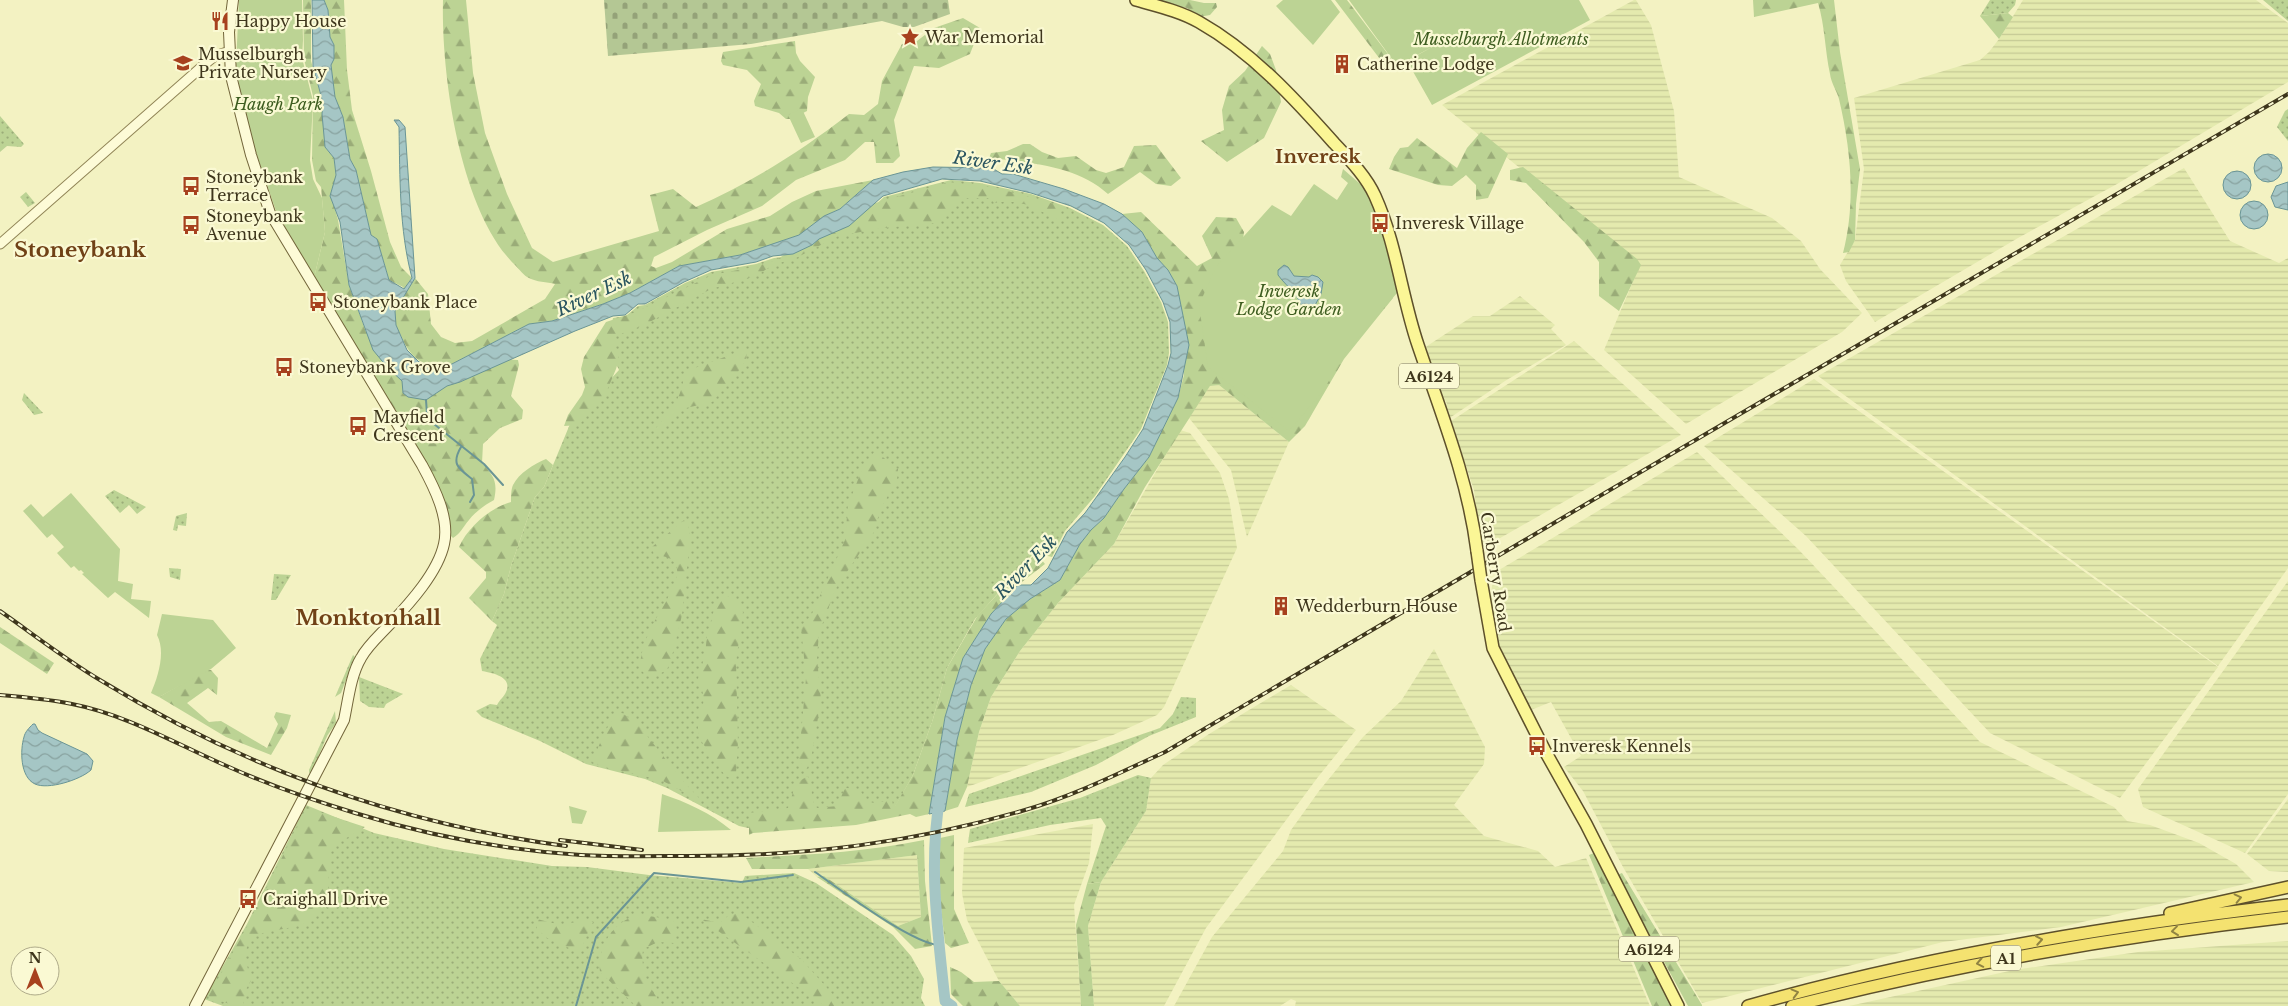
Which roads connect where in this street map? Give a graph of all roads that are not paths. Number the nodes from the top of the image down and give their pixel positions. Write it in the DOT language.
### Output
graph roads {
  1 [pos="233,0"];
  2 [pos="1136,0"];
  3 [pos="230,51"];
  4 [pos="0,244"];
  5 [pos="2288,887"];
  6 [pos="2288,905"];
  7 [pos="2288,917"];
  8 [pos="2288,923"];
  9 [pos="2223,925"];
  10 [pos="2106,929"];
  11 [pos="1677,1003"];
  12 [pos="195,1006"];
  13 [pos="1748,1006"];
  14 [pos="1792,1006"];
  1 -- 3 [label="main road"];
  2 -- 11 [label="main road, Carberry Road / A6124, bridge"];
  3 -- 4 [label="street"];
  3 -- 12 [label="main road"];
  10 -- 5 [label="highway, one-way"];
  6 -- 10 [label="highway, A1"];
  7 -- 9 [label="highway, A1"];
  8 -- 9 [label="highway"];
  9 -- 14 [label="highway, A1, one-way"];
  13 -- 10 [label="highway, A1, one-way"];
}
